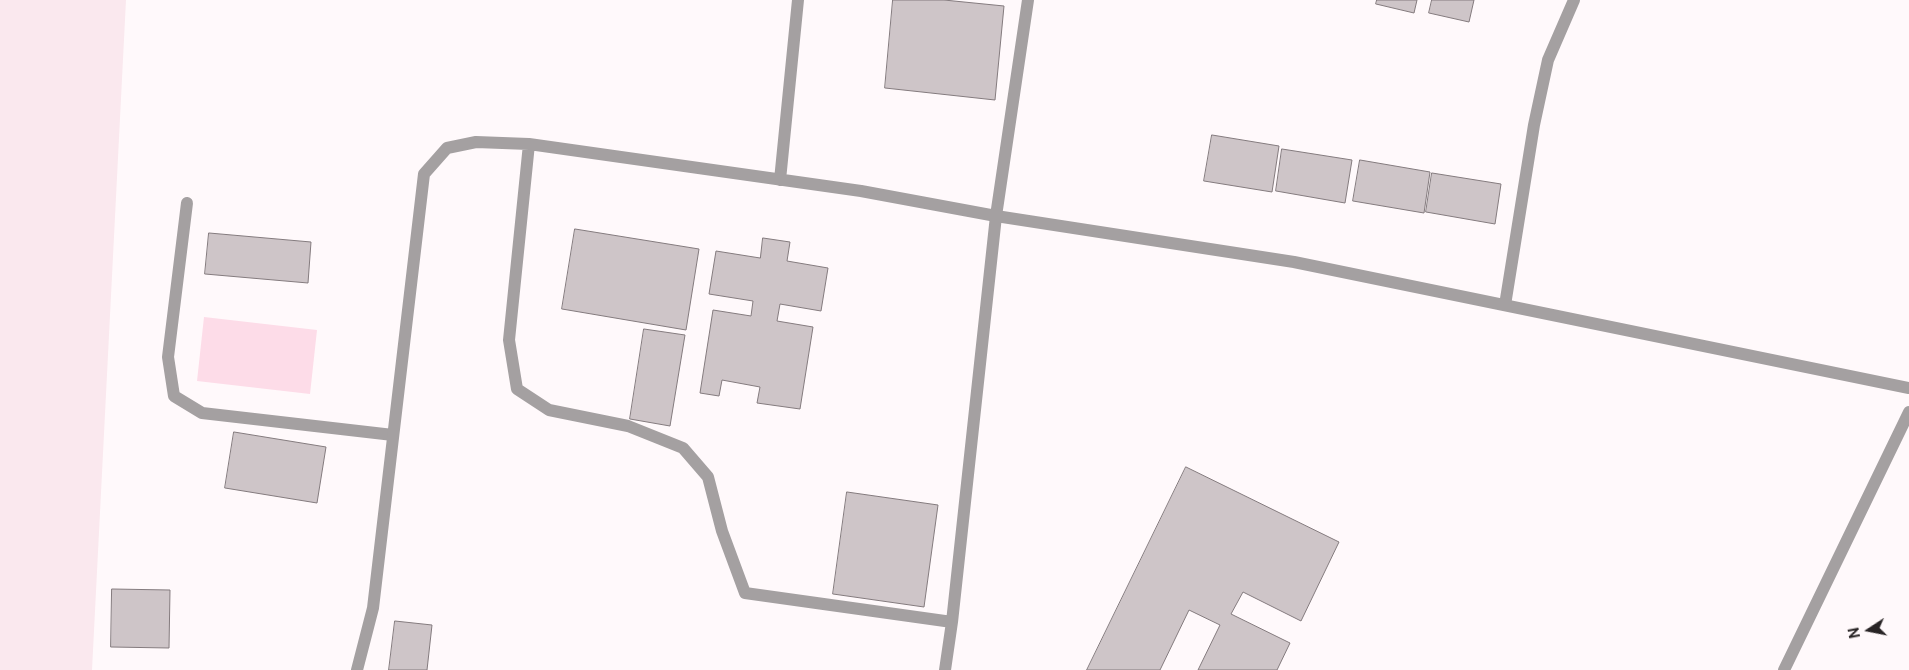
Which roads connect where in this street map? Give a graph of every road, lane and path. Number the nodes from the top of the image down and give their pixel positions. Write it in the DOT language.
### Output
graph roads {
  1 [pos="798,0"];
  2 [pos="1028,0"];
  3 [pos="1574,0"];
  4 [pos="529,144"];
  5 [pos="780,180"];
  6 [pos="187,203"];
  7 [pos="996,216"];
  8 [pos="1506,305"];
  9 [pos="1909,388"];
  10 [pos="1909,412"];
  11 [pos="393,435"];
  12 [pos="952,622"];
  13 [pos="356,670"];
  14 [pos="945,670"];
  15 [pos="1784,670"];
  1 -- 5 [label="street"];
  2 -- 7 [label="street"];
  3 -- 8 [label="street"];
  4 -- 5 [label="street"];
  4 -- 11 [label="street"];
  4 -- 12 [label="street"];
  5 -- 7 [label="street"];
  6 -- 11 [label="street"];
  7 -- 8 [label="street"];
  7 -- 12 [label="street"];
  8 -- 9 [label="street"];
  10 -- 15 [label="street"];
  11 -- 13 [label="street"];
  12 -- 14 [label="street"];
}
